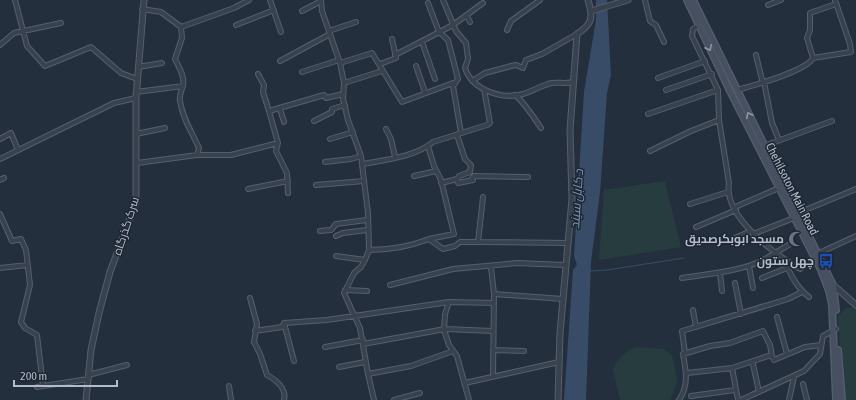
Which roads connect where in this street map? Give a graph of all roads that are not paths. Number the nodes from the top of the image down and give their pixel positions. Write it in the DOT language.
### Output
graph roads {
  1 [pos="21,0"];
  2 [pos="144,0"];
  3 [pos="249,0"];
  4 [pos="270,0"];
  5 [pos="321,0"];
  6 [pos="443,0"];
  7 [pos="540,0"];
  8 [pos="588,0"];
  9 [pos="628,0"];
  10 [pos="645,0"];
  11 [pos="687,0"];
  12 [pos="693,0"];
  13 [pos="781,0"];
  14 [pos="15,1"];
  15 [pos="836,2"];
  16 [pos="428,3"];
  17 [pos="483,3"];
  18 [pos="610,4"];
  19 [pos="768,5"];
  20 [pos="142,9"];
  21 [pos="274,10"];
  22 [pos="302,11"];
  23 [pos="593,11"];
  24 [pos="467,16"];
  25 [pos="356,22"];
  26 [pos="470,22"];
  27 [pos="62,23"];
  28 [pos="236,25"];
  29 [pos="453,25"];
  30 [pos="698,26"];
  31 [pos="181,27"];
  32 [pos="23,30"];
  33 [pos="507,30"];
  34 [pos="281,32"];
  35 [pos="439,32"];
  36 [pos="330,33"];
  37 [pos="577,34"];
  38 [pos="392,39"];
  39 [pos="422,42"];
  40 [pos="664,42"];
  41 [pos="856,43"];
  42 [pos="850,44"];
  43 [pos="0,45"];
  44 [pos="396,55"];
  45 [pos="756,55"];
  46 [pos="813,58"];
  47 [pos="280,61"];
  48 [pos="705,61"];
  49 [pos="340,62"];
  50 [pos="162,63"];
  51 [pos="380,64"];
  52 [pos="416,66"];
  53 [pos="138,67"];
  54 [pos="382,71"];
  55 [pos="302,72"];
  56 [pos="258,74"];
  57 [pos="712,74"];
  58 [pos="658,78"];
  59 [pos="137,79"];
  60 [pos="435,79"];
  61 [pos="472,81"];
  62 [pos="574,82"];
  63 [pos="764,82"];
  64 [pos="344,83"];
  65 [pos="455,84"];
  66 [pos="183,86"];
  67 [pos="484,89"];
  68 [pos="666,90"];
  69 [pos="718,90"];
  70 [pos="737,90"];
  71 [pos="425,92"];
  72 [pos="343,94"];
  73 [pos="136,95"];
  74 [pos="515,96"];
  75 [pos="345,105"];
  76 [pos="280,109"];
  77 [pos="269,111"];
  78 [pos="648,114"];
  79 [pos="719,120"];
  80 [pos="314,121"];
  81 [pos="832,121"];
  82 [pos="284,122"];
  83 [pos="165,128"];
  84 [pos="541,128"];
  85 [pos="386,129"];
  86 [pos="353,132"];
  87 [pos="136,134"];
  88 [pos="459,134"];
  89 [pos="0,138"];
  90 [pos="330,139"];
  91 [pos="778,140"];
  92 [pos="278,143"];
  93 [pos="428,146"];
  94 [pos="764,146"];
  95 [pos="18,150"];
  96 [pos="650,151"];
  97 [pos="197,155"];
  98 [pos="361,156"];
  99 [pos="394,157"];
  100 [pos="0,159"];
  101 [pos="325,162"];
  102 [pos="137,163"];
  103 [pos="362,164"];
  104 [pos="436,171"];
  105 [pos="414,176"];
  106 [pos="528,177"];
  107 [pos="364,180"];
  108 [pos="457,180"];
  109 [pos="288,181"];
  110 [pos="441,183"];
  111 [pos="316,185"];
  112 [pos="779,188"];
  113 [pos="248,189"];
  114 [pos="856,189"];
  115 [pos="728,192"];
  116 [pos="288,193"];
  117 [pos="483,197"];
  118 [pos="690,204"];
  119 [pos="735,209"];
  120 [pos="0,214"];
  121 [pos="796,216"];
  122 [pos="367,220"];
  123 [pos="696,227"];
  124 [pos="367,230"];
  125 [pos="320,231"];
  126 [pos="752,232"];
  127 [pos="336,236"];
  128 [pos="856,236"];
  129 [pos="429,239"];
  130 [pos="730,240"];
  131 [pos="478,242"];
  132 [pos="792,243"];
  133 [pos="567,244"];
  134 [pos="369,250"];
  135 [pos="775,253"];
  136 [pos="336,256"];
  137 [pos="816,256"];
  138 [pos="365,260"];
  139 [pos="788,262"];
  140 [pos="27,265"];
  141 [pos="566,265"];
  142 [pos="491,266"];
  143 [pos="749,266"];
  144 [pos="0,268"];
  145 [pos="787,268"];
  146 [pos="720,272"];
  147 [pos="682,278"];
  148 [pos="762,278"];
  149 [pos="735,283"];
  150 [pos="390,285"];
  151 [pos="832,286"];
  152 [pos="752,288"];
  153 [pos="345,290"];
  154 [pos="367,291"];
  155 [pos="722,291"];
  156 [pos="802,292"];
  157 [pos="494,294"];
  158 [pos="844,296"];
  159 [pos="808,297"];
  160 [pos="250,298"];
  161 [pos="835,298"];
  162 [pos="563,299"];
  163 [pos="449,302"];
  164 [pos="494,303"];
  165 [pos="856,305"];
  166 [pos="693,310"];
  167 [pos="741,314"];
  168 [pos="354,315"];
  169 [pos="777,317"];
  170 [pos="284,323"];
  171 [pos="696,327"];
  172 [pos="444,330"];
  173 [pos="835,330"];
  174 [pos="255,331"];
  175 [pos="493,331"];
  176 [pos="363,342"];
  177 [pos="821,345"];
  178 [pos="325,347"];
  179 [pos="452,350"];
  180 [pos="493,350"];
  181 [pos="524,352"];
  182 [pos="685,353"];
  183 [pos="787,354"];
  184 [pos="772,356"];
  185 [pos="294,361"];
  186 [pos="365,362"];
  187 [pos="559,362"];
  188 [pos="753,364"];
  189 [pos="127,365"];
  190 [pos="339,367"];
  191 [pos="732,368"];
  192 [pos="687,373"];
  193 [pos="368,374"];
  194 [pos="88,377"];
  195 [pos="493,377"];
  196 [pos="794,377"];
  197 [pos="465,383"];
  198 [pos="803,384"];
  199 [pos="43,386"];
  200 [pos="229,386"];
  201 [pos="37,387"];
  202 [pos="736,390"];
  203 [pos="759,392"];
  204 [pos="420,394"];
  205 [pos="690,396"];
  206 [pos="86,400"];
  207 [pos="231,400"];
  208 [pos="284,400"];
  209 [pos="374,400"];
  210 [pos="394,400"];
  211 [pos="469,400"];
  212 [pos="558,400"];
  213 [pos="679,400"];
  214 [pos="740,400"];
  215 [pos="789,400"];
  216 [pos="807,400"];
  217 [pos="836,400"];
  218 [pos="842,400"];
  1 -- 14 [label="street"];
  2 -- 20 [label="street, سرک گذرگاه"];
  3 -- 31 [label="street"];
  4 -- 21 [label="street"];
  5 -- 22 [label="street"];
  5 -- 36 [label="street"];
  6 -- 29 [label="street"];
  7 -- 33 [label="street"];
  8 -- 23 [label="street"];
  9 -- 18 [label="street"];
  10 -- 40 [label="street"];
  11 -- 30 [label="main road, Chehilsoton Main Road"];
  12 -- 70 [label="main road, Chehilsoton Main Road"];
  13 -- 19 [label="street"];
  14 -- 32 [label="street"];
  15 -- 42 [label="street"];
  15 -- 46 [label="street"];
  16 -- 35 [label="street"];
  17 -- 24 [label="street"];
  18 -- 23 [label="street"];
  20 -- 31 [label="street"];
  20 -- 53 [label="street, سرک گذرگاه"];
  21 -- 28 [label="street"];
  21 -- 34 [label="street"];
  23 -- 37 [label="street"];
  24 -- 26 [label="street"];
  24 -- 29 [label="street"];
  25 -- 36 [label="street"];
  27 -- 32 [label="street"];
  29 -- 35 [label="street"];
  29 -- 61 [label="street"];
  30 -- 48 [label="street"];
  30 -- 112 [label="main road, Chehilsoton Main Road, one-way"];
  31 -- 66 [label="street"];
  32 -- 43 [label="street"];
  32 -- 59 [label="street"];
  35 -- 39 [label="street"];
  35 -- 65 [label="street"];
  36 -- 47 [label="street"];
  36 -- 49 [label="street"];
  37 -- 61 [label="street"];
  37 -- 62 [label="street"];
  38 -- 44 [label="street"];
  39 -- 44 [label="street"];
  39 -- 60 [label="street"];
  41 -- 42 [label="street"];
  42 -- 46 [label="street"];
  44 -- 51 [label="street"];
  45 -- 63 [label="street"];
  46 -- 63 [label="street"];
  48 -- 57 [label="street"];
  48 -- 58 [label="street"];
  49 -- 51 [label="street"];
  49 -- 55 [label="street"];
  49 -- 64 [label="street"];
  50 -- 53 [label="street"];
  51 -- 54 [label="street"];
  52 -- 71 [label="street"];
  53 -- 59 [label="street, سرک گذرگاه"];
  54 -- 64 [label="street"];
  54 -- 71 [label="street"];
  56 -- 77 [label="street"];
  57 -- 68 [label="street"];
  57 -- 69 [label="street"];
  59 -- 73 [label="street, سرک گذرگاه"];
  61 -- 67 [label="street"];
  62 -- 74 [label="street"];
  62 -- 133 [label="street"];
  63 -- 70 [label="street"];
  63 -- 91 [label="street"];
  64 -- 72 [label="street"];
  65 -- 71 [label="street"];
  65 -- 88 [label="street"];
  66 -- 73 [label="street"];
  66 -- 97 [label="street"];
  67 -- 74 [label="street"];
  67 -- 88 [label="street"];
  69 -- 78 [label="street"];
  69 -- 79 [label="street"];
  94 -- 70 [label="main road, Chehilsoton Main Road, one-way"];
  72 -- 75 [label="street"];
  72 -- 76 [label="street"];
  73 -- 87 [label="street, سرک گذرگاه"];
  73 -- 95 [label="street"];
  74 -- 84 [label="street"];
  75 -- 80 [label="street"];
  75 -- 86 [label="street"];
  76 -- 77 [label="street"];
  76 -- 82 [label="street"];
  77 -- 92 [label="street"];
  79 -- 96 [label="street"];
  79 -- 115 [label="street"];
  81 -- 91 [label="street"];
  83 -- 87 [label="street"];
  85 -- 99 [label="street"];
  86 -- 90 [label="street"];
  86 -- 98 [label="street"];
  87 -- 102 [label="street, سرک گذرگاه"];
  88 -- 93 [label="street"];
  88 -- 108 [label="street"];
  89 -- 95 [label="street"];
  91 -- 94 [label="street"];
  92 -- 97 [label="street"];
  92 -- 109 [label="street"];
  93 -- 99 [label="street"];
  93 -- 104 [label="street"];
  94 -- 121 [label="main road, Chehilsoton Main Road"];
  95 -- 100 [label="street"];
  97 -- 102 [label="street"];
  98 -- 101 [label="street"];
  98 -- 103 [label="street"];
  99 -- 103 [label="street"];
  102 -- 194 [label="street, سرک گذرگاه"];
  103 -- 107 [label="street"];
  104 -- 105 [label="street"];
  104 -- 110 [label="street"];
  106 -- 108 [label="street"];
  107 -- 111 [label="street"];
  107 -- 122 [label="street"];
  108 -- 110 [label="street"];
  109 -- 113 [label="street"];
  109 -- 116 [label="street"];
  110 -- 129 [label="street"];
  112 -- 119 [label="street"];
  112 -- 121 [label="main road, Chehilsoton Main Road"];
  114 -- 121 [label="street"];
  115 -- 118 [label="street"];
  115 -- 119 [label="street"];
  117 -- 131 [label="street"];
  119 -- 123 [label="street"];
  119 -- 126 [label="street"];
  120 -- 140 [label="street"];
  121 -- 126 [label="street"];
  121 -- 137 [label="main road, Chehilsoton Main Road"];
  122 -- 124 [label="street"];
  122 -- 125 [label="street"];
  124 -- 127 [label="street"];
  124 -- 134 [label="street"];
  126 -- 130 [label="street"];
  126 -- 135 [label="street"];
  128 -- 137 [label="street"];
  129 -- 131 [label="street"];
  129 -- 134 [label="street"];
  131 -- 133 [label="street"];
  132 -- 135 [label="street"];
  133 -- 141 [label="street"];
  134 -- 138 [label="street"];
  135 -- 139 [label="street"];
  135 -- 143 [label="street"];
  136 -- 138 [label="street"];
  137 -- 139 [label="street"];
  137 -- 151 [label="main road, Chehilsoton Main Road"];
  137 -- 173 [label="main road, Chehilsoton Main Road"];
  138 -- 153 [label="street"];
  139 -- 145 [label="street"];
  140 -- 144 [label="street"];
  140 -- 199 [label="street"];
  141 -- 142 [label="street"];
  141 -- 162 [label="street"];
  142 -- 150 [label="street"];
  142 -- 157 [label="street"];
  143 -- 146 [label="street"];
  143 -- 152 [label="street"];
  145 -- 148 [label="street"];
  145 -- 156 [label="street"];
  146 -- 147 [label="street"];
  146 -- 155 [label="street"];
  149 -- 167 [label="street"];
  151 -- 158 [label="street"];
  151 -- 161 [label="main road, Chehilsoton Main Road"];
  153 -- 154 [label="street"];
  153 -- 168 [label="street"];
  156 -- 159 [label="street"];
  156 -- 167 [label="street"];
  157 -- 162 [label="street"];
  157 -- 164 [label="street"];
  158 -- 161 [label="street"];
  158 -- 165 [label="street"];
  160 -- 174 [label="street"];
  161 -- 173 [label="main road, Chehilsoton Main Road"];
  162 -- 187 [label="street"];
  163 -- 164 [label="street"];
  163 -- 168 [label="street"];
  163 -- 172 [label="street"];
  164 -- 175 [label="street"];
  166 -- 171 [label="street"];
  167 -- 171 [label="street"];
  168 -- 170 [label="street"];
  168 -- 176 [label="street"];
  169 -- 183 [label="street"];
  170 -- 174 [label="street"];
  170 -- 185 [label="street"];
  171 -- 182 [label="street"];
  172 -- 175 [label="street"];
  172 -- 176 [label="street"];
  172 -- 179 [label="street"];
  173 -- 177 [label="street"];
  173 -- 217 [label="main road, Chehilsoton Main Road"];
  173 -- 218 [label="main road, Chehilsoton Main Road"];
  174 -- 208 [label="street"];
  175 -- 180 [label="street"];
  176 -- 178 [label="street"];
  176 -- 186 [label="street"];
  177 -- 183 [label="street"];
  177 -- 196 [label="street"];
  179 -- 193 [label="street"];
  179 -- 197 [label="street"];
  180 -- 181 [label="street"];
  180 -- 195 [label="street"];
  182 -- 184 [label="street"];
  182 -- 192 [label="street"];
  183 -- 184 [label="street"];
  184 -- 191 [label="street"];
  186 -- 190 [label="street"];
  186 -- 193 [label="street"];
  187 -- 195 [label="street"];
  187 -- 212 [label="street"];
  188 -- 203 [label="street"];
  189 -- 194 [label="street"];
  191 -- 192 [label="street"];
  191 -- 202 [label="street"];
  192 -- 213 [label="street"];
  193 -- 209 [label="street"];
  194 -- 199 [label="street"];
  194 -- 206 [label="street, سرک گذرگاه"];
  195 -- 197 [label="street"];
  196 -- 203 [label="street"];
  196 -- 215 [label="street"];
  197 -- 211 [label="street"];
  198 -- 216 [label="street"];
  199 -- 201 [label="street"];
  200 -- 207 [label="street"];
  202 -- 205 [label="street"];
  202 -- 214 [label="street"];
  203 -- 214 [label="street"];
  204 -- 210 [label="street"];
}
